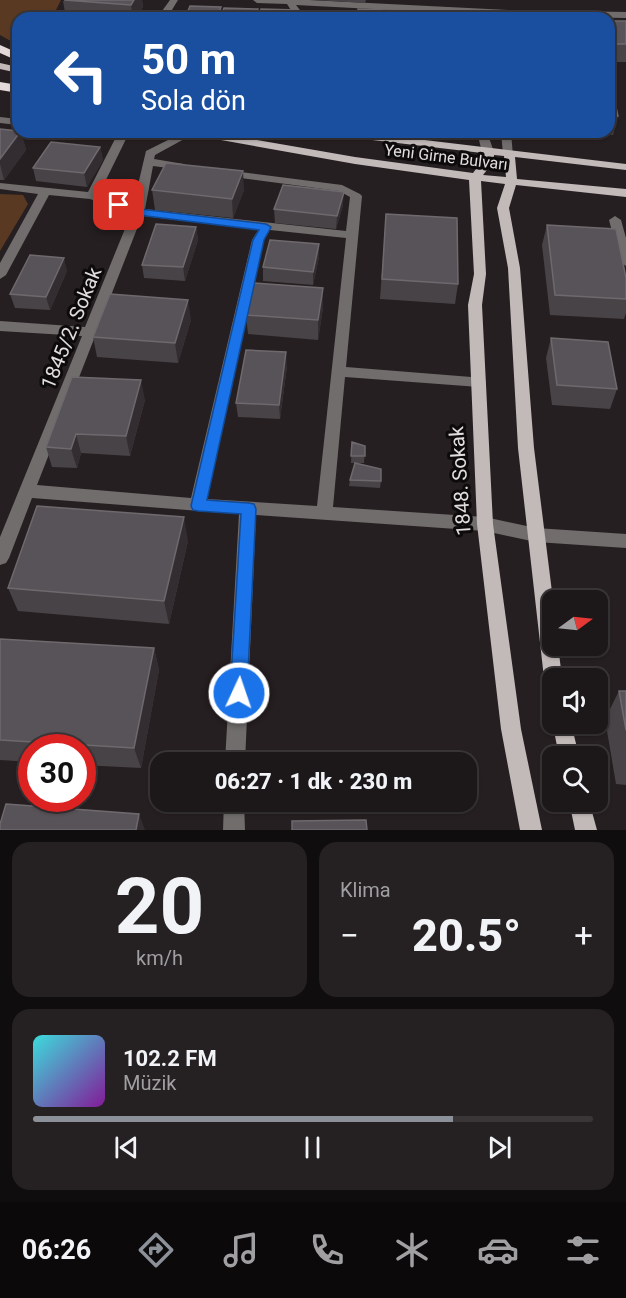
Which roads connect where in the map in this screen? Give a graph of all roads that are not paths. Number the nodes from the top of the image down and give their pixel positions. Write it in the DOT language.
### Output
graph roads {
  1 [pos="257,0"];
  2 [pos="289,1"];
  3 [pos="333,3"];
  4 [pos="377,3"];
  5 [pos="331,12"];
  6 [pos="458,12"];
  7 [pos="119,138"];
  8 [pos="181,138"];
  9 [pos="225,138"];
  10 [pos="377,138"];
  11 [pos="484,138"];
  12 [pos="507,138"];
  13 [pos="488,152"];
  14 [pos="509,154"];
  15 [pos="148,162"];
  16 [pos="626,167"];
  17 [pos="194,168"];
  18 [pos="216,171"];
  19 [pos="475,178"];
  20 [pos="512,181"];
  21 [pos="0,186"];
  22 [pos="45,191"];
  23 [pos="626,193"];
  24 [pos="92,196"];
  25 [pos="138,212"];
  26 [pos="615,220"];
  27 [pos="266,227"];
  28 [pos="352,235"];
  29 [pos="626,262"];
  30 [pos="0,275"];
  31 [pos="0,326"];
  32 [pos="90,332"];
  33 [pos="339,372"];
  34 [pos="479,382"];
  35 [pos="27,491"];
  36 [pos="198,506"];
  37 [pos="248,509"];
  38 [pos="324,514"];
  39 [pos="8,517"];
  40 [pos="485,525"];
  41 [pos="536,535"];
  42 [pos="626,541"];
  43 [pos="0,558"];
  44 [pos="552,668"];
  45 [pos="236,752"];
  46 [pos="234,812"];
  47 [pos="582,812"];
  48 [pos="234,830"];
  49 [pos="531,830"];
  50 [pos="586,830"];
  1 -- 2 [label="street"];
  2 -- 3 [label="street"];
  3 -- 4 [label="street"];
  3 -- 5 [label="street"];
  4 -- 6 [label="street"];
  7 -- 24 [label="street"];
  8 -- 15 [label="street"];
  9 -- 19 [label="main road, Yeni Girne Bulvarı"];
  10 -- 13 [label="main road, Yeni Girne Bulvarı"];
  11 -- 13 [label="street"];
  12 -- 14 [label="street"];
  13 -- 14 [label="main road, Yeni Girne Bulvarı"];
  13 -- 19 [label="main road, 1848. Sokak"];
  14 -- 16 [label="main road, Yeni Girne Bulvarı"];
  14 -- 20 [label="main road"];
  15 -- 17 [label="street"];
  15 -- 25 [label="street, 1845/2. Sokak"];
  18 -- 28 [label="street"];
  19 -- 20 [label="main road, Yeni Girne Bulvarı"];
  19 -- 34 [label="main road, 1848. Sokak"];
  20 -- 23 [label="main road, Yeni Girne Bulvarı"];
  20 -- 41 [label="main road"];
  21 -- 22 [label="street"];
  22 -- 24 [label="street"];
  22 -- 30 [label="street"];
  24 -- 25 [label="street"];
  25 -- 27 [label="street"];
  25 -- 32 [label="street, 1845/2. Sokak"];
  26 -- 29 [label="street"];
  27 -- 28 [label="street"];
  27 -- 36 [label="street"];
  28 -- 33 [label="street"];
  31 -- 32 [label="street"];
  32 -- 35 [label="street, 1845/2. Sokak"];
  33 -- 34 [label="street"];
  33 -- 38 [label="street"];
  34 -- 40 [label="main road, 1848. Sokak"];
  35 -- 36 [label="street"];
  35 -- 39 [label="street, 1845/2. Sokak"];
  36 -- 37 [label="street"];
  37 -- 38 [label="street"];
  37 -- 45 [label="street"];
  38 -- 40 [label="street"];
  39 -- 43 [label="street, 1845/2. Sokak"];
  40 -- 41 [label="street"];
  40 -- 49 [label="main road, 1848. Sokak"];
  41 -- 42 [label="street"];
  41 -- 44 [label="main road"];
  46 -- 48 [label="street"];
  47 -- 50 [label="main road"];
}
